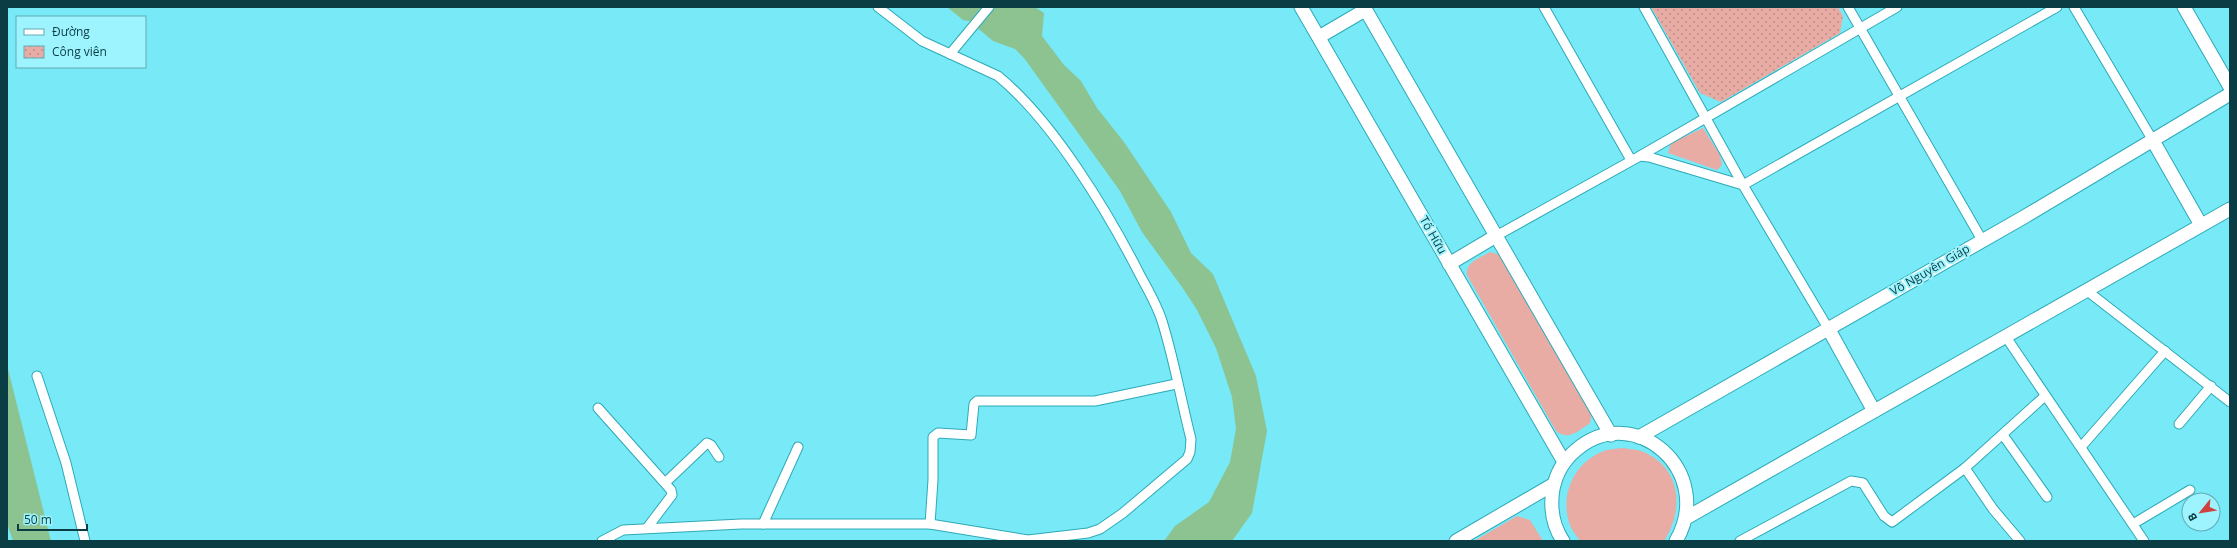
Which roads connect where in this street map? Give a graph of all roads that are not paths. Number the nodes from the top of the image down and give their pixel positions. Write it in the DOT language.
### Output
graph roads {
  1 [pos="878,7"];
  2 [pos="989,7"];
  3 [pos="1301,7"];
  4 [pos="1544,7"];
  5 [pos="1644,7"];
  6 [pos="1848,7"];
  7 [pos="1897,7"];
  8 [pos="2057,7"];
  9 [pos="2074,7"];
  10 [pos="2184,7"];
  11 [pos="1366,8"];
  12 [pos="1860,29"];
  13 [pos="1319,37"];
  14 [pos="950,54"];
  15 [pos="2230,87"];
  16 [pos="1898,96"];
  17 [pos="2227,99"];
  18 [pos="1706,117"];
  19 [pos="2152,139"];
  20 [pos="1640,156"];
  21 [pos="1631,160"];
  22 [pos="1743,185"];
  23 [pos="2230,208"];
  24 [pos="2201,225"];
  25 [pos="1496,236"];
  26 [pos="1982,240"];
  27 [pos="1449,264"];
  28 [pos="2086,290"];
  29 [pos="1828,328"];
  30 [pos="2006,337"];
  31 [pos="2165,351"];
  32 [pos="37,376"];
  33 [pos="1176,384"];
  34 [pos="2210,386"];
  35 [pos="2045,396"];
  36 [pos="2230,402"];
  37 [pos="598,408"];
  38 [pos="1874,411"];
  39 [pos="2179,424"];
  40 [pos="1611,435"];
  41 [pos="2003,436"];
  42 [pos="1639,437"];
  43 [pos="2081,446"];
  44 [pos="798,447"];
  45 [pos="719,457"];
  46 [pos="1564,462"];
  47 [pos="1965,468"];
  48 [pos="666,482"];
  49 [pos="1554,484"];
  50 [pos="2190,490"];
  51 [pos="2047,497"];
  52 [pos="1686,518"];
  53 [pos="763,524"];
  54 [pos="930,524"];
  55 [pos="2133,524"];
  56 [pos="647,528"];
  57 [pos="85,541"];
  58 [pos="602,541"];
  59 [pos="1456,541"];
  60 [pos="1563,541"];
  61 [pos="1676,541"];
  62 [pos="1740,541"];
  63 [pos="2020,541"];
  64 [pos="2144,541"];
  1 -- 14 [label="street"];
  2 -- 14 [label="street"];
  3 -- 13 [label="street, Tố Hữu"];
  4 -- 21 [label="street"];
  5 -- 18 [label="street"];
  6 -- 12 [label="street"];
  7 -- 12 [label="street"];
  8 -- 16 [label="street"];
  9 -- 19 [label="street"];
  10 -- 15 [label="street"];
  11 -- 13 [label="street"];
  11 -- 25 [label="street"];
  12 -- 16 [label="street"];
  12 -- 18 [label="street"];
  13 -- 27 [label="street, Tố Hữu"];
  14 -- 33 [label="street"];
  16 -- 22 [label="street"];
  16 -- 26 [label="street"];
  17 -- 19 [label="street, Võ Nguyên Giáp"];
  18 -- 20 [label="street"];
  18 -- 22 [label="street"];
  19 -- 24 [label="street"];
  19 -- 26 [label="street, Võ Nguyên Giáp"];
  20 -- 21 [label="street"];
  20 -- 22 [label="street"];
  21 -- 25 [label="street"];
  22 -- 29 [label="street"];
  23 -- 24 [label="street"];
  24 -- 28 [label="street"];
  25 -- 27 [label="street"];
  25 -- 40 [label="street"];
  26 -- 29 [label="street, Võ Nguyên Giáp"];
  27 -- 46 [label="street, Tố Hữu"];
  28 -- 30 [label="street"];
  28 -- 31 [label="street"];
  29 -- 38 [label="street"];
  29 -- 42 [label="street, Võ Nguyên Giáp"];
  30 -- 35 [label="street"];
  30 -- 38 [label="street"];
  31 -- 34 [label="street"];
  31 -- 43 [label="street"];
  32 -- 57 [label="street"];
  33 -- 54 [label="street"];
  33 -- 54 [label="street"];
  34 -- 36 [label="street"];
  34 -- 39 [label="street"];
  35 -- 41 [label="street"];
  35 -- 43 [label="street"];
  37 -- 48 [label="street"];
  38 -- 52 [label="street"];
  40 -- 42 [label="street"];
  40 -- 46 [label="street"];
  41 -- 47 [label="street"];
  41 -- 51 [label="street"];
  42 -- 52 [label="street"];
  43 -- 55 [label="street"];
  44 -- 53 [label="street"];
  45 -- 48 [label="street"];
  46 -- 49 [label="street"];
  47 -- 62 [label="street"];
  47 -- 63 [label="street"];
  48 -- 56 [label="street"];
  49 -- 59 [label="street"];
  49 -- 60 [label="street"];
  50 -- 55 [label="street"];
  52 -- 61 [label="street"];
  53 -- 54 [label="street"];
  53 -- 56 [label="street"];
  55 -- 64 [label="street"];
  56 -- 58 [label="street"];
}
